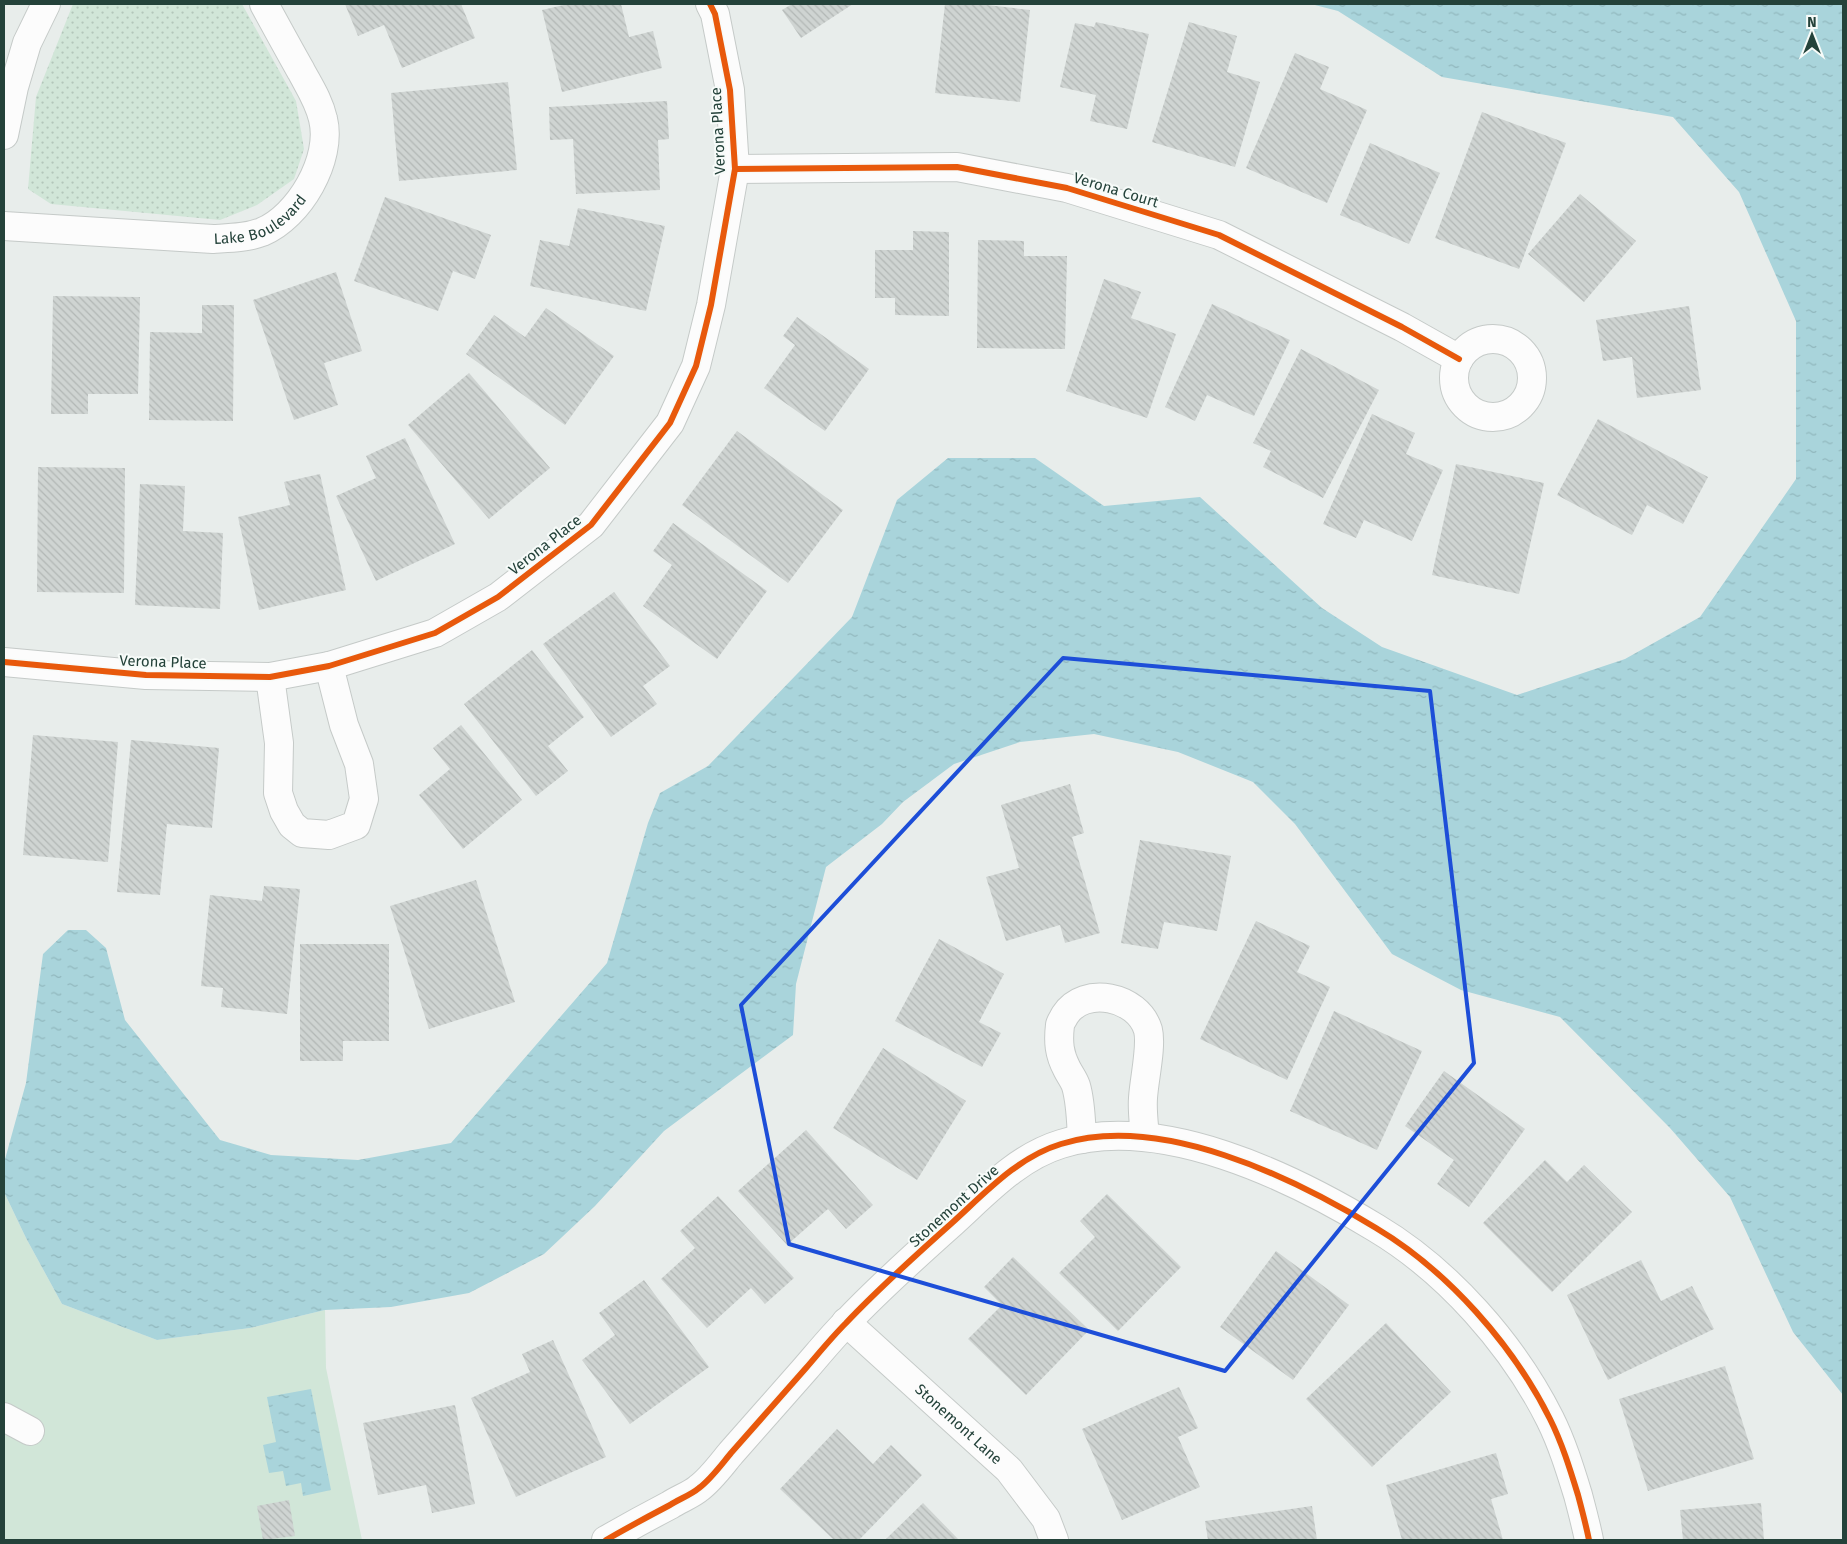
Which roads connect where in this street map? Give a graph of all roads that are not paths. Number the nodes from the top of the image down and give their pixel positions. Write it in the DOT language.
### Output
graph roads {
  1 [pos="46,4"];
  2 [pos="264,4"];
  3 [pos="710,4"];
  4 [pos="4,134"];
  5 [pos="735,169"];
  6 [pos="4,226"];
  7 [pos="1459,359"];
  8 [pos="4,662"];
  9 [pos="330,666"];
  10 [pos="270,677"];
  11 [pos="1145,1136"];
  12 [pos="1082,1139"];
  13 [pos="846,1322"];
  14 [pos="4,1417"];
  15 [pos="30,1431"];
  16 [pos="606,1540"];
  17 [pos="1054,1540"];
  18 [pos="1589,1540"];
  1 -- 4 [label="street"];
  2 -- 6 [label="street, Lake Boulevard"];
  3 -- 5 [label="street, Verona Place"];
  5 -- 7 [label="street, Verona Court"];
  5 -- 9 [label="street, Verona Place"];
  8 -- 10 [label="street, Verona Place"];
  9 -- 10 [label="street, Verona Place"];
  9 -- 10 [label="street"];
  11 -- 12 [label="street, Stonemont Drive"];
  11 -- 12 [label="street"];
  11 -- 18 [label="street, Stonemont Drive"];
  12 -- 13 [label="street, Stonemont Drive"];
  13 -- 16 [label="street, Stonemont Drive"];
  13 -- 17 [label="street, Stonemont Lane"];
  14 -- 15 [label="street"];
}
